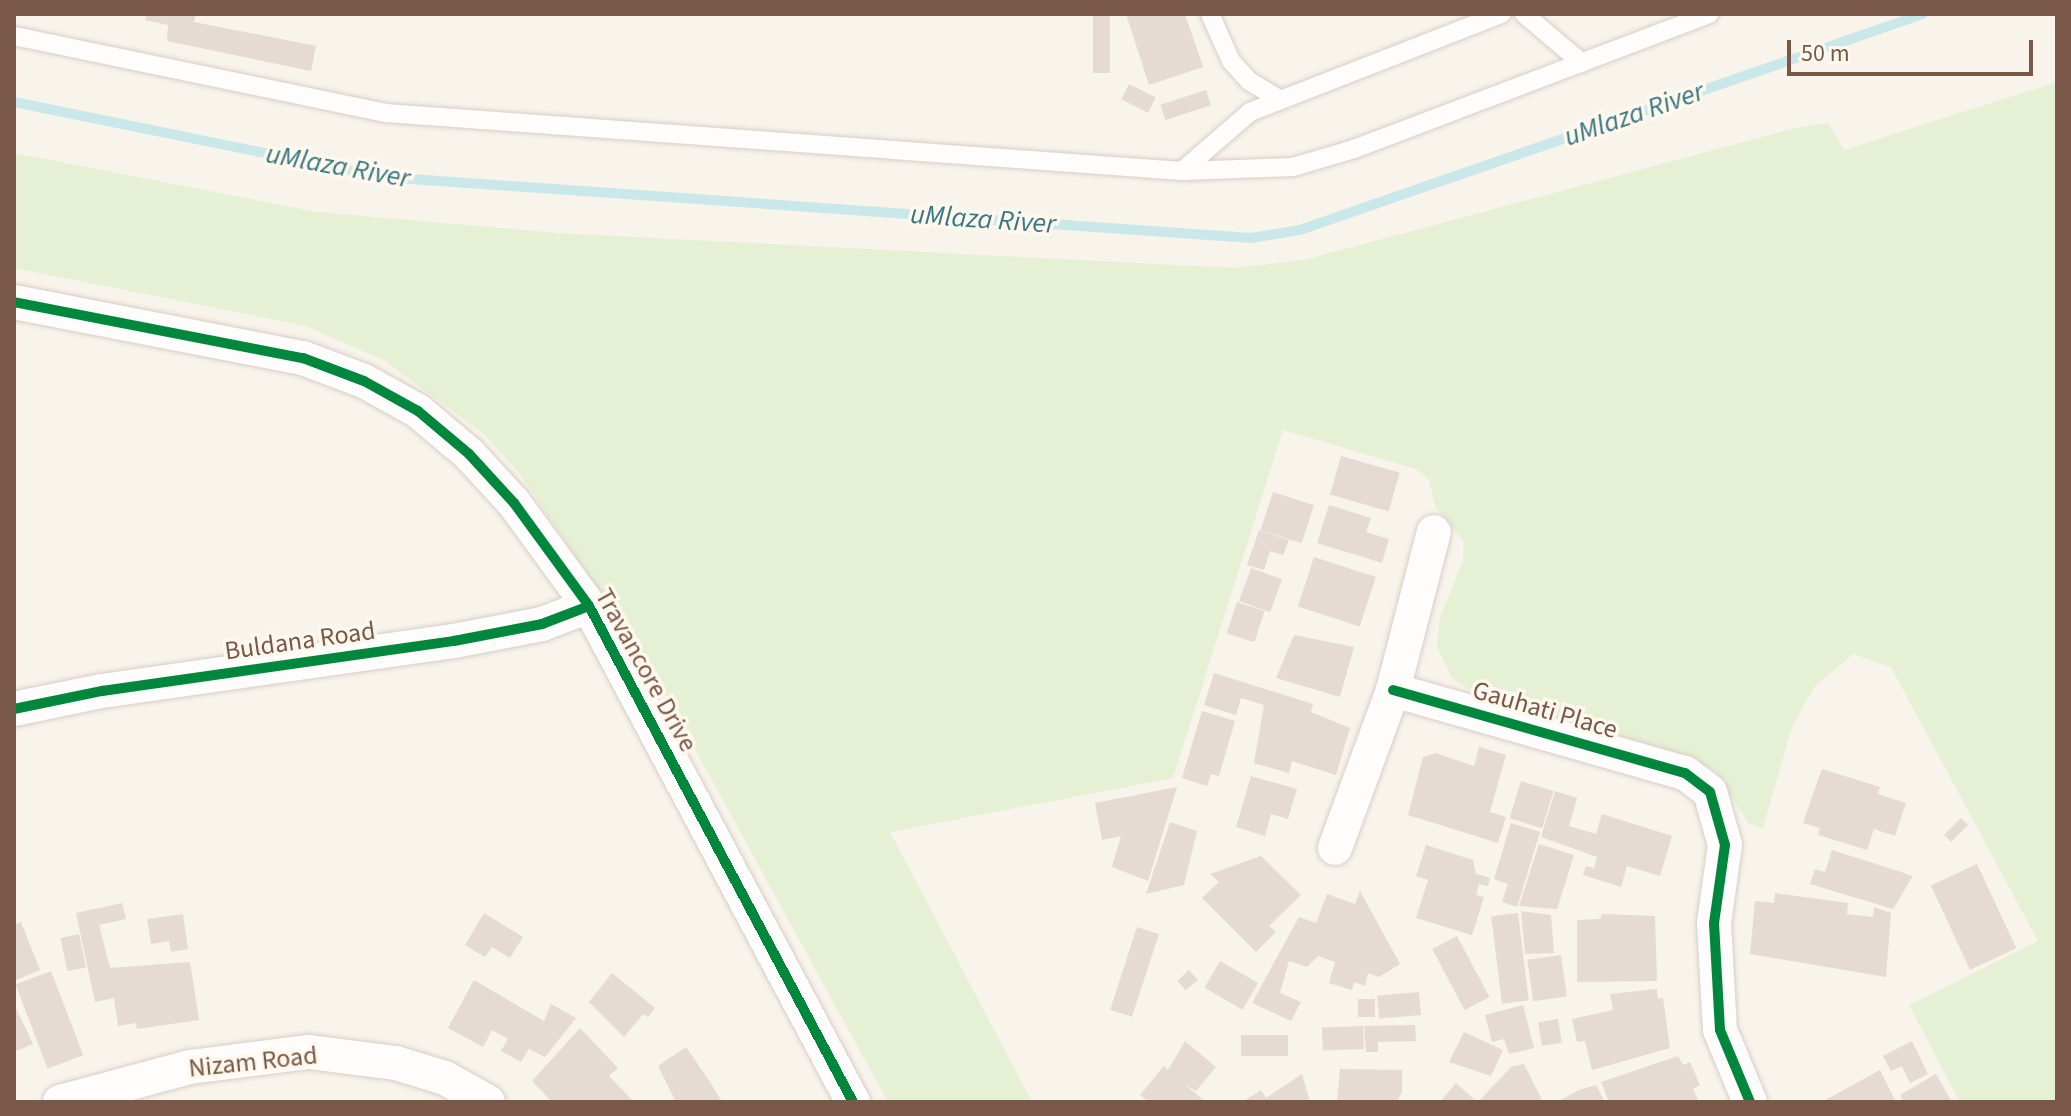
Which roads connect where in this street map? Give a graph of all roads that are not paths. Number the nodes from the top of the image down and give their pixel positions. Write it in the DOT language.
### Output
graph roads {
  1 [pos="1210,14"];
  2 [pos="1502,14"];
  3 [pos="1524,14"];
  4 [pos="1709,14"];
  5 [pos="14,36"];
  6 [pos="1582,63"];
  7 [pos="1279,99"];
  8 [pos="1182,171"];
  9 [pos="14,302"];
  10 [pos="1434,532"];
  11 [pos="589,606"];
  12 [pos="1393,690"];
  13 [pos="14,691"];
  14 [pos="102,691"];
  15 [pos="14,709"];
  16 [pos="1335,848"];
  17 [pos="60,1102"];
  18 [pos="488,1102"];
  19 [pos="853,1102"];
  20 [pos="1750,1102"];
  1 -- 7 [label="lane"];
  2 -- 7 [label="lane"];
  3 -- 6 [label="lane"];
  4 -- 6 [label="lane"];
  5 -- 8 [label="lane"];
  6 -- 8 [label="lane"];
  7 -- 8 [label="lane"];
  9 -- 11 [label="street, Travancore Drive"];
  10 -- 12 [label="street"];
  11 -- 14 [label="street, Buldana Road"];
  11 -- 19 [label="street, Travancore Drive"];
  12 -- 16 [label="street"];
  12 -- 20 [label="street, Gauhati Place"];
  13 -- 14 [label="street, Buldana Road"];
  14 -- 15 [label="street, Buldana Road"];
  17 -- 18 [label="street, Nizam Road"];
}
